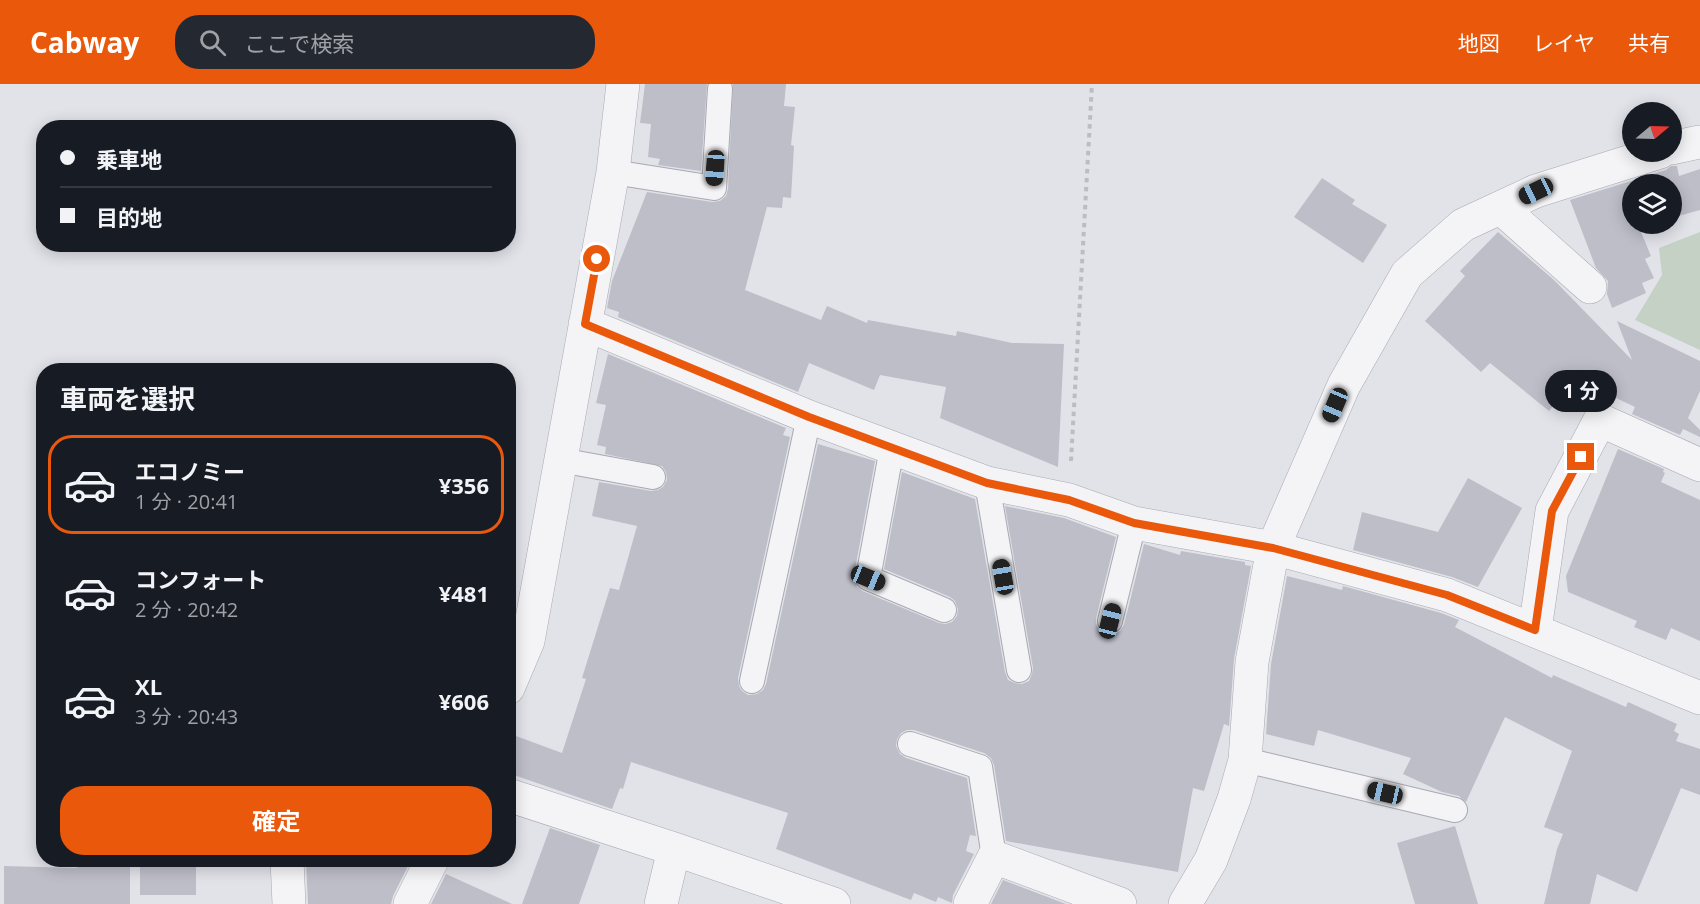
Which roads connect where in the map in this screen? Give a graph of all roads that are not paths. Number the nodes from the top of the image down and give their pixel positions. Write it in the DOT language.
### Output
graph roads {
  1 [pos="623,84"];
  2 [pos="720,89"];
  3 [pos="1700,142"];
  4 [pos="1682,146"];
  5 [pos="1628,162"];
  6 [pos="613,172"];
  7 [pos="1501,208"];
  8 [pos="1590,287"];
  9 [pos="585,324"];
  10 [pos="809,417"];
  11 [pos="892,448"];
  12 [pos="560,460"];
  13 [pos="1700,465"];
  14 [pos="653,477"];
  15 [pos="987,483"];
  16 [pos="1134,523"];
  17 [pos="1273,548"];
  18 [pos="944,610"];
  19 [pos="1110,621"];
  20 [pos="1535,630"];
  21 [pos="516,669"];
  22 [pos="1018,670"];
  23 [pos="752,681"];
  24 [pos="1700,698"];
  25 [pos="910,744"];
  26 [pos="1245,760"];
  27 [pos="516,798"];
  28 [pos="1455,810"];
  29 [pos="674,849"];
  30 [pos="994,857"];
  31 [pos="287,867"];
  32 [pos="428,867"];
  33 [pos="289,904"];
  34 [pos="410,904"];
  35 [pos="661,904"];
  36 [pos="834,904"];
  37 [pos="970,904"];
  38 [pos="1120,904"];
  39 [pos="1185,904"];
  1 -- 6 [label="street"];
  2 -- 6 [label="lane"];
  3 -- 4 [label="street"];
  5 -- 7 [label="street"];
  6 -- 9 [label="street"];
  7 -- 8 [label="street"];
  7 -- 17 [label="street"];
  9 -- 10 [label="street"];
  9 -- 12 [label="street"];
  10 -- 11 [label="street"];
  10 -- 23 [label="lane"];
  11 -- 15 [label="street"];
  11 -- 18 [label="lane"];
  12 -- 14 [label="lane"];
  12 -- 21 [label="street"];
  13 -- 20 [label="street"];
  15 -- 16 [label="street"];
  15 -- 22 [label="lane"];
  16 -- 17 [label="street"];
  16 -- 19 [label="lane"];
  17 -- 20 [label="street"];
  17 -- 26 [label="street"];
  20 -- 24 [label="street"];
  25 -- 30 [label="lane"];
  26 -- 28 [label="lane"];
  26 -- 39 [label="street"];
  27 -- 29 [label="street"];
  29 -- 35 [label="street"];
  29 -- 36 [label="street"];
  30 -- 37 [label="street"];
  30 -- 38 [label="street"];
  31 -- 33 [label="street"];
  32 -- 34 [label="street"];
}
